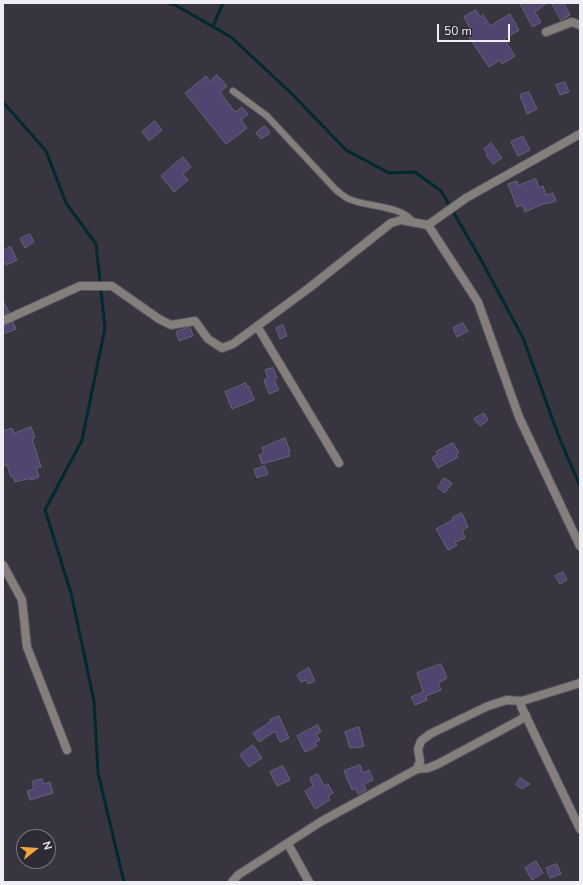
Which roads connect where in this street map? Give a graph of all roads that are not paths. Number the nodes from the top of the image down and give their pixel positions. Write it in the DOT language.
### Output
graph roads {
  1 [pos="580,25"];
  2 [pos="546,32"];
  3 [pos="233,92"];
  4 [pos="580,134"];
  5 [pos="412,221"];
  6 [pos="428,225"];
  7 [pos="3,321"];
  8 [pos="257,326"];
  9 [pos="339,463"];
  10 [pos="580,546"];
  11 [pos="3,565"];
  12 [pos="580,683"];
  13 [pos="522,701"];
  14 [pos="526,715"];
  15 [pos="68,750"];
  16 [pos="417,769"];
  17 [pos="580,829"];
  18 [pos="288,844"];
  19 [pos="232,882"];
  20 [pos="310,882"];
  1 -- 2 [label="street"];
  3 -- 5 [label="lane"];
  4 -- 6 [label="street"];
  5 -- 6 [label="street"];
  5 -- 8 [label="street"];
  6 -- 10 [label="street"];
  7 -- 8 [label="street"];
  8 -- 9 [label="street"];
  11 -- 15 [label="street"];
  12 -- 13 [label="street"];
  13 -- 14 [label="street"];
  13 -- 16 [label="street"];
  14 -- 16 [label="street"];
  14 -- 17 [label="street"];
  16 -- 18 [label="street"];
  18 -- 19 [label="street"];
  18 -- 20 [label="street"];
}
